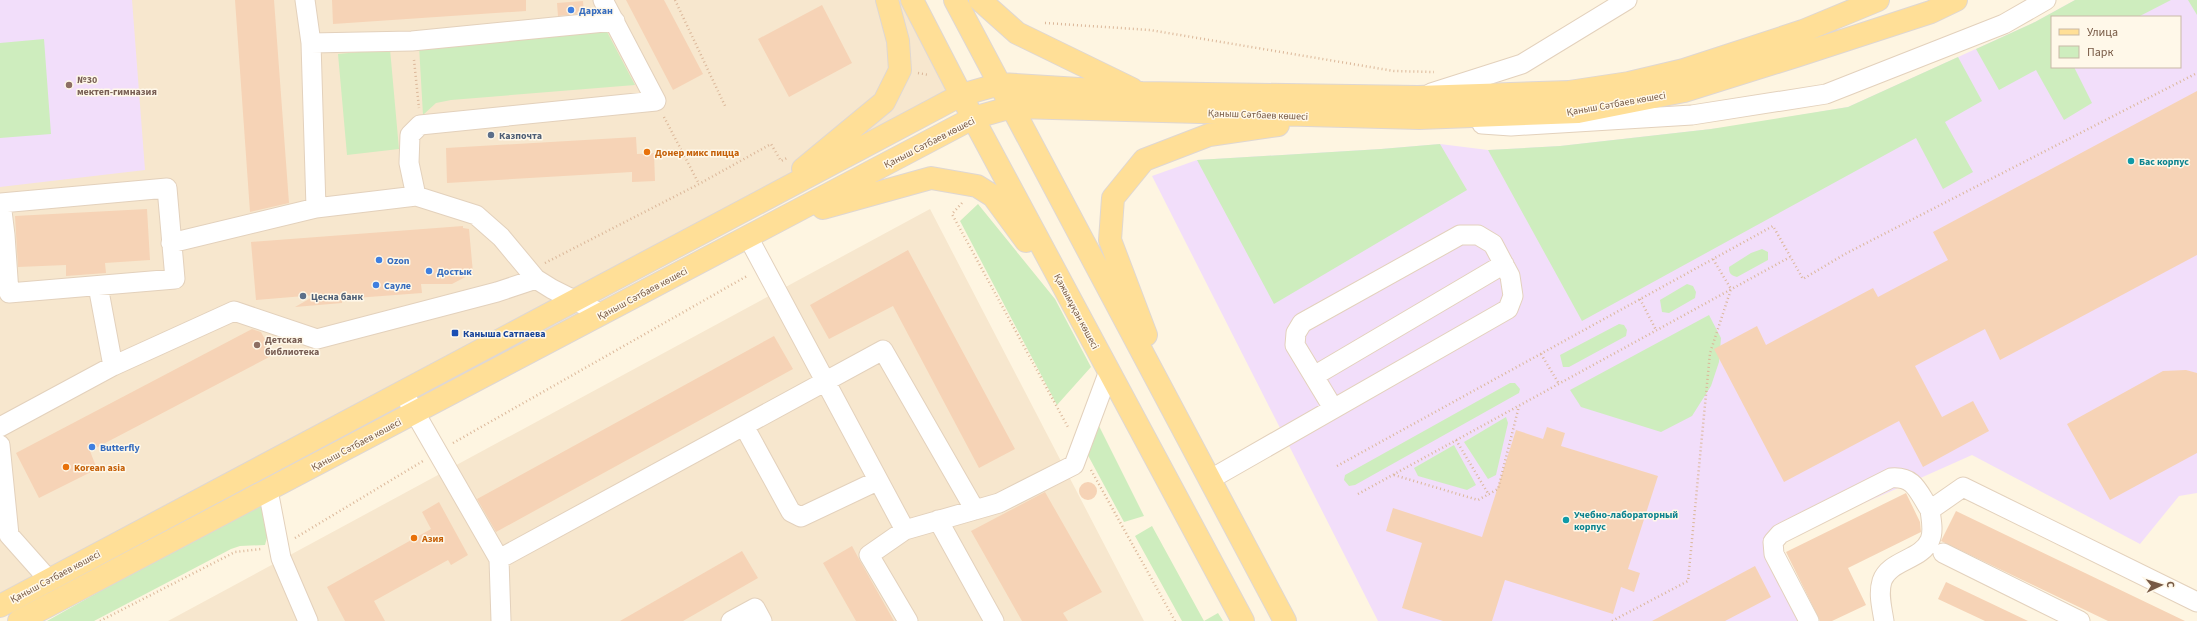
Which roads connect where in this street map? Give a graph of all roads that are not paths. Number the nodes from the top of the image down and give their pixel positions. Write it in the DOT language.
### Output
graph roads {
  1 [pos="305,0"];
  2 [pos="603,0"];
  3 [pos="887,0"];
  4 [pos="912,0"];
  5 [pos="955,0"];
  6 [pos="980,0"];
  7 [pos="1627,0"];
  8 [pos="1878,0"];
  9 [pos="1956,0"];
  10 [pos="2046,0"];
  11 [pos="615,21"];
  12 [pos="311,43"];
  13 [pos="1000,84"];
  14 [pos="1142,94"];
  15 [pos="962,95"];
  16 [pos="1418,97"];
  17 [pos="1012,108"];
  18 [pos="1343,116"];
  19 [pos="973,118"];
  20 [pos="1419,118"];
  21 [pos="416,196"];
  22 [pos="768,198"];
  23 [pos="316,208"];
  24 [pos="783,218"];
  25 [pos="2,235"];
  26 [pos="748,237"];
  27 [pos="172,243"];
  28 [pos="1504,264"];
  29 [pos="533,274"];
  30 [pos="98,286"];
  31 [pos="575,300"];
  32 [pos="1074,306"];
  33 [pos="602,314"];
  34 [pos="113,366"];
  35 [pos="1109,371"];
  36 [pos="1314,376"];
  37 [pos="826,382"];
  38 [pos="404,392"];
  39 [pos="1333,408"];
  40 [pos="415,412"];
  41 [pos="1176,416"];
  42 [pos="744,426"];
  43 [pos="0,427"];
  44 [pos="0,451"];
  45 [pos="1209,480"];
  46 [pos="877,481"];
  47 [pos="268,490"];
  48 [pos="975,510"];
  49 [pos="1930,510"];
  50 [pos="938,520"];
  51 [pos="905,530"];
  52 [pos="1943,553"];
  53 [pos="499,559"];
  54 [pos="49,580"];
  55 [pos="2195,597"];
  56 [pos="0,606"];
  57 [pos="19,621"];
  58 [pos="308,621"];
  59 [pos="501,621"];
  60 [pos="731,621"];
  61 [pos="762,621"];
  62 [pos="908,621"];
  63 [pos="994,621"];
  64 [pos="1243,621"];
  65 [pos="1285,621"];
  66 [pos="1809,621"];
  67 [pos="1884,621"];
  68 [pos="2080,621"];
  1 -- 12 [label="lane"];
  2 -- 11 [label="lane"];
  3 -- 22 [label="main road"];
  4 -- 15 [label="main road, Қажымұқан көшесі"];
  5 -- 13 [label="main road"];
  6 -- 14 [label="main road"];
  7 -- 16 [label="lane"];
  8 -- 16 [label="main road, Қаныш Сәтбаев көшесі"];
  9 -- 20 [label="main road, Қаныш Сәтбаев көшесі"];
  10 -- 20 [label="lane"];
  11 -- 12 [label="lane"];
  11 -- 21 [label="lane"];
  12 -- 23 [label="lane"];
  13 -- 14 [label="main road, Қаныш Сәтбаев көшесі"];
  13 -- 15 [label="main road, Қаныш Сәтбаев көшесі"];
  13 -- 17 [label="main road"];
  14 -- 16 [label="main road, Қаныш Сәтбаев көшесі"];
  15 -- 19 [label="main road, Қажымұқан көшесі"];
  15 -- 22 [label="main road, Қаныш Сәтбаев көшесі"];
  17 -- 18 [label="main road, Қаныш Сәтбаев көшесі"];
  17 -- 19 [label="main road, Қаныш Сәтбаев көшесі"];
  17 -- 41 [label="main road"];
  18 -- 20 [label="main road, Қаныш Сәтбаев көшесі"];
  18 -- 41 [label="main road"];
  19 -- 24 [label="main road, Қаныш Сәтбаев көшесі"];
  19 -- 32 [label="main road, Қажымұқан көшесі"];
  21 -- 23 [label="lane"];
  21 -- 29 [label="lane"];
  22 -- 31 [label="main road, Қаныш Сәтбаев көшесі"];
  23 -- 27 [label="lane"];
  24 -- 26 [label="main road, Қаныш Сәтбаев көшесі"];
  24 -- 32 [label="main road"];
  25 -- 27 [label="lane"];
  25 -- 30 [label="lane"];
  26 -- 33 [label="main road, Қаныш Сәтбаев көшесі"];
  26 -- 37 [label="lane"];
  27 -- 30 [label="lane"];
  28 -- 36 [label="lane"];
  28 -- 36 [label="lane"];
  28 -- 39 [label="lane"];
  29 -- 31 [label="lane"];
  29 -- 34 [label="lane"];
  30 -- 34 [label="lane"];
  31 -- 33 [label="lane"];
  31 -- 38 [label="main road, Қаныш Сәтбаев көшесі"];
  32 -- 35 [label="main road, Қажымұқан көшесі"];
  33 -- 40 [label="main road, Қаныш Сәтбаев көшесі"];
  34 -- 43 [label="lane"];
  35 -- 48 [label="lane"];
  35 -- 64 [label="main road, Қажымұқан көшесі"];
  36 -- 39 [label="lane"];
  37 -- 42 [label="lane"];
  37 -- 46 [label="lane"];
  37 -- 48 [label="lane"];
  38 -- 40 [label="lane"];
  38 -- 54 [label="main road, Қаныш Сәтбаев көшесі"];
  39 -- 45 [label="lane"];
  40 -- 47 [label="main road, Қаныш Сәтбаев көшесі"];
  40 -- 53 [label="lane"];
  41 -- 45 [label="main road"];
  42 -- 46 [label="lane"];
  42 -- 53 [label="lane"];
  44 -- 54 [label="lane"];
  45 -- 65 [label="main road"];
  46 -- 51 [label="lane"];
  47 -- 57 [label="main road, Қаныш Сәтбаев көшесі"];
  47 -- 58 [label="lane"];
  48 -- 50 [label="lane"];
  49 -- 55 [label="lane"];
  49 -- 66 [label="lane"];
  49 -- 67 [label="lane"];
  50 -- 51 [label="lane"];
  50 -- 63 [label="lane"];
  51 -- 62 [label="lane"];
  52 -- 68 [label="lane"];
  53 -- 59 [label="lane"];
  54 -- 56 [label="main road, Қаныш Сәтбаев көшесі"];
  60 -- 61 [label="lane"];
}
